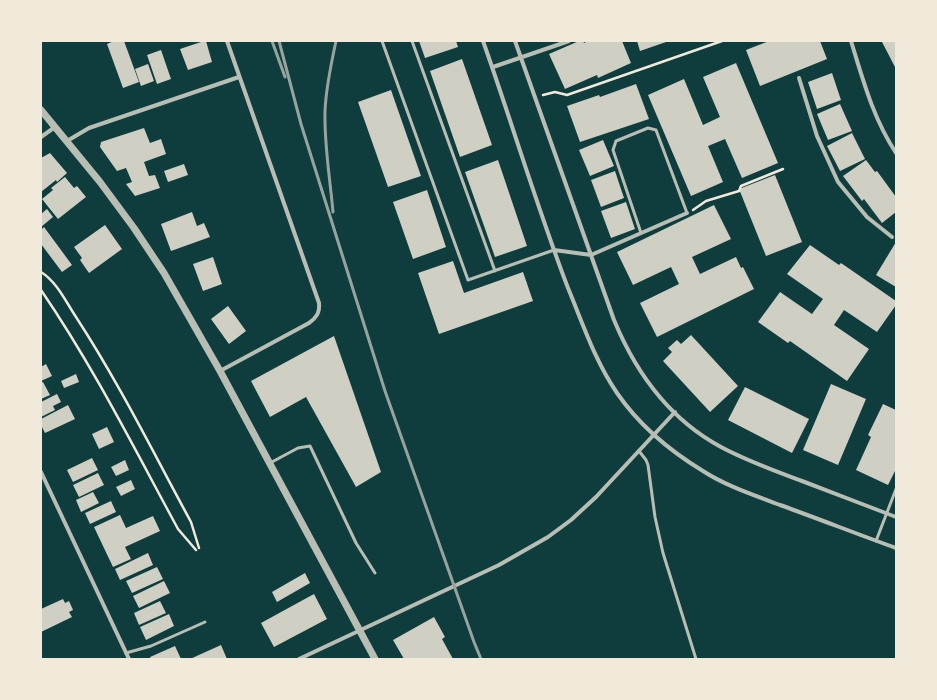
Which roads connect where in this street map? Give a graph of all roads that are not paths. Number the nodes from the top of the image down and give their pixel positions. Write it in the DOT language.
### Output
graph roads {
  1 [pos="227,41"];
  2 [pos="382,41"];
  3 [pos="412,41"];
  4 [pos="483,41"];
  5 [pos="516,41"];
  6 [pos="569,41"];
  7 [pos="851,41"];
  8 [pos="521,58"];
  9 [pos="492,67"];
  10 [pos="239,77"];
  11 [pos="798,78"];
  12 [pos="41,110"];
  13 [pos="55,127"];
  14 [pos="41,137"];
  15 [pos="67,141"];
  16 [pos="896,153"];
  17 [pos="687,213"];
  18 [pos="641,233"];
  19 [pos="892,237"];
  20 [pos="554,250"];
  21 [pos="591,255"];
  22 [pos="495,271"];
  23 [pos="220,371"];
  24 [pos="675,412"];
  25 [pos="654,434"];
  26 [pos="639,451"];
  27 [pos="270,463"];
  28 [pos="41,472"];
  29 [pos="896,489"];
  30 [pos="887,514"];
  31 [pos="896,517"];
  32 [pos="876,541"];
  33 [pos="896,548"];
  34 [pos="375,573"];
  35 [pos="205,622"];
  36 [pos="360,630"];
  37 [pos="126,653"];
  38 [pos="129,659"];
  39 [pos="299,659"];
  40 [pos="375,659"];
  41 [pos="696,659"];
  1 -- 10 [label="street"];
  2 -- 22 [label="lane"];
  3 -- 22 [label="lane"];
  4 -- 9 [label="street"];
  5 -- 8 [label="street"];
  6 -- 8 [label="street"];
  7 -- 16 [label="street"];
  8 -- 9 [label="street"];
  8 -- 21 [label="street"];
  9 -- 20 [label="street"];
  10 -- 15 [label="street"];
  10 -- 23 [label="street"];
  11 -- 19 [label="street"];
  12 -- 13 [label="street"];
  13 -- 14 [label="street"];
  13 -- 15 [label="street"];
  15 -- 23 [label="street"];
  17 -- 18 [label="street"];
  17 -- 18 [label="lane"];
  18 -- 21 [label="street"];
  20 -- 21 [label="street"];
  20 -- 22 [label="lane"];
  20 -- 25 [label="street"];
  21 -- 24 [label="street"];
  23 -- 27 [label="street"];
  24 -- 25 [label="street"];
  24 -- 30 [label="street"];
  25 -- 26 [label="street"];
  25 -- 32 [label="street"];
  26 -- 36 [label="street"];
  26 -- 41 [label="lane"];
  27 -- 34 [label="lane"];
  27 -- 36 [label="street"];
  28 -- 37 [label="street"];
  29 -- 30 [label="lane"];
  30 -- 31 [label="street"];
  30 -- 32 [label="lane"];
  32 -- 33 [label="street"];
  35 -- 37 [label="lane"];
  36 -- 39 [label="street"];
  36 -- 40 [label="street"];
  37 -- 38 [label="street"];
}
